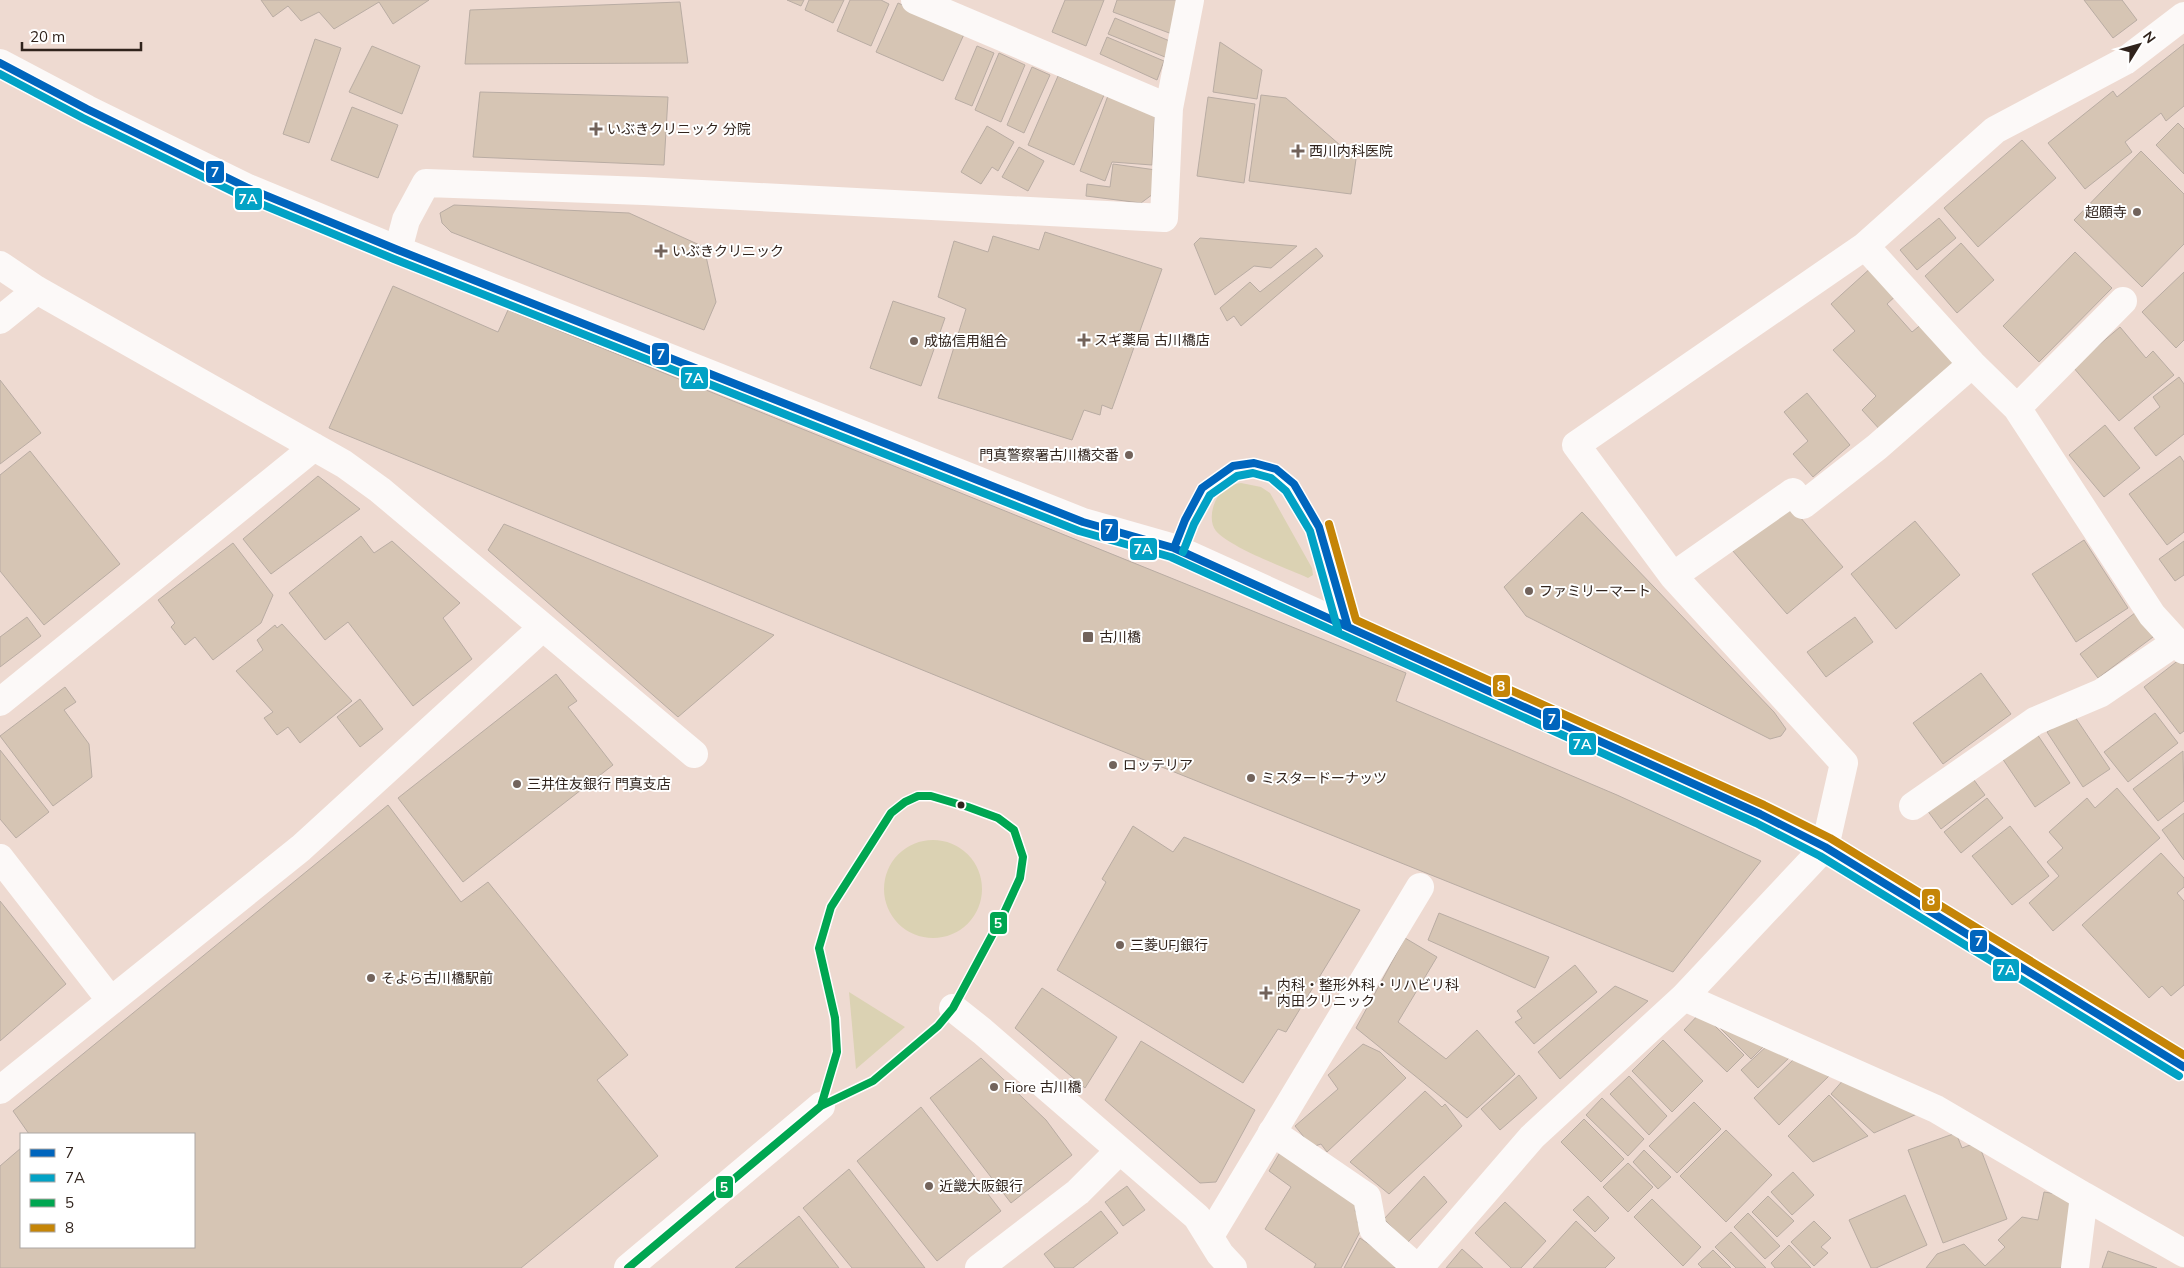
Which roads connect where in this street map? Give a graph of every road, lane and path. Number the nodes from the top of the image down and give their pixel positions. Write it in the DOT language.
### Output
graph roads {
  1 [pos="915,0"];
  2 [pos="1190,0"];
  3 [pos="2184,16"];
  4 [pos="0,64"];
  5 [pos="1169,108"];
  6 [pos="1865,246"];
  7 [pos="398,250"];
  8 [pos="0,265"];
  9 [pos="37,290"];
  10 [pos="2123,301"];
  11 [pos="0,320"];
  12 [pos="1972,364"];
  13 [pos="2017,408"];
  14 [pos="314,447"];
  15 [pos="1673,576"];
  16 [pos="542,628"];
  17 [pos="2180,646"];
  18 [pos="0,702"];
  19 [pos="694,754"];
  20 [pos="1912,806"];
  21 [pos="1825,847"];
  22 [pos="0,858"];
  23 [pos="1420,887"];
  24 [pos="1684,997"];
  25 [pos="111,1001"];
  26 [pos="952,1008"];
  27 [pos="2184,1067"];
  28 [pos="0,1090"];
  29 [pos="821,1106"];
  30 [pos="1272,1132"];
  31 [pos="1119,1151"];
  32 [pos="2084,1196"];
  33 [pos="1210,1236"];
  34 [pos="2184,1253"];
  35 [pos="628,1268"];
  36 [pos="980,1268"];
  37 [pos="1233,1268"];
  38 [pos="1418,1268"];
  39 [pos="2076,1268"];
  1 -- 5 [label="street"];
  2 -- 5 [label="street"];
  3 -- 6 [label="street"];
  4 -- 7 [label="street"];
  5 -- 7 [label="street"];
  6 -- 12 [label="street"];
  6 -- 15 [label="street"];
  7 -- 21 [label="street"];
  8 -- 9 [label="street"];
  9 -- 11 [label="street"];
  9 -- 14 [label="street"];
  10 -- 13 [label="street"];
  12 -- 13 [label="street"];
  12 -- 15 [label="street"];
  13 -- 17 [label="street"];
  14 -- 16 [label="street"];
  14 -- 18 [label="street"];
  15 -- 21 [label="street"];
  16 -- 19 [label="street"];
  16 -- 25 [label="street"];
  17 -- 20 [label="street"];
  21 -- 24 [label="street"];
  21 -- 27 [label="street"];
  22 -- 25 [label="street"];
  23 -- 30 [label="street"];
  24 -- 32 [label="street"];
  24 -- 38 [label="street"];
  25 -- 28 [label="street"];
  26 -- 31 [label="street"];
  29 -- 35 [label="street"];
  30 -- 33 [label="street"];
  30 -- 38 [label="street"];
  31 -- 33 [label="street"];
  31 -- 36 [label="street"];
  32 -- 34 [label="street"];
  32 -- 39 [label="street"];
  33 -- 37 [label="street"];
}
